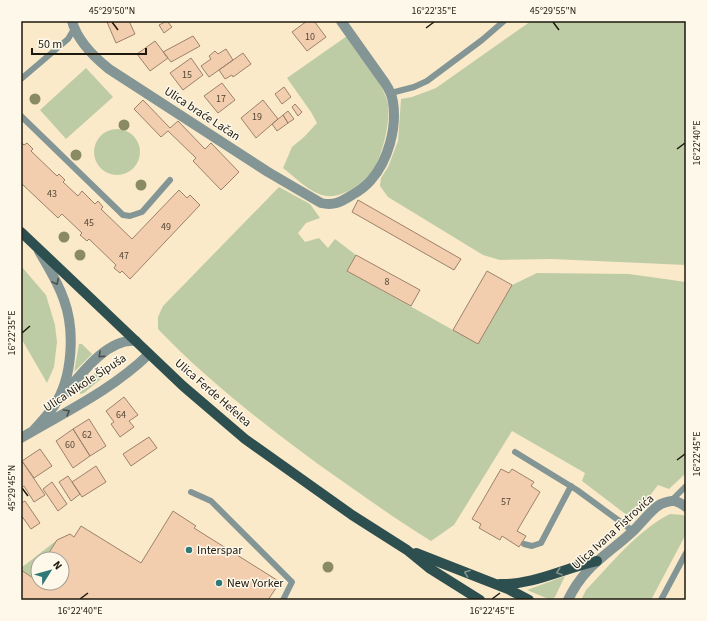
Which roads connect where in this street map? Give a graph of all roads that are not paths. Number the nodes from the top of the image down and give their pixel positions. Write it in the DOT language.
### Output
graph roads {
  1 [pos="342,21"];
  2 [pos="504,21"];
  3 [pos="73,25"];
  4 [pos="21,79"];
  5 [pos="391,93"];
  6 [pos="21,116"];
  7 [pos="170,180"];
  8 [pos="21,232"];
  9 [pos="37,248"];
  10 [pos="136,341"];
  11 [pos="149,354"];
  12 [pos="55,405"];
  13 [pos="33,431"];
  14 [pos="21,438"];
  15 [pos="515,452"];
  16 [pos="571,486"];
  17 [pos="686,486"];
  18 [pos="191,492"];
  19 [pos="672,500"];
  20 [pos="686,507"];
  21 [pos="632,531"];
  22 [pos="524,544"];
  23 [pos="407,550"];
  24 [pos="686,553"];
  25 [pos="597,561"];
  26 [pos="494,584"];
  27 [pos="283,600"];
  28 [pos="480,600"];
  29 [pos="528,600"];
  30 [pos="568,600"];
  31 [pos="661,600"];
  1 -- 5 [label="street"];
  2 -- 5 [label="lane"];
  3 -- 4 [label="lane, Ulica braće Lačan"];
  3 -- 5 [label="street, Ulica braće Lačan"];
  6 -- 7 [label="lane"];
  8 -- 9 [label="main road, Ulica Ferde Hefelea"];
  9 -- 10 [label="main road, Ulica Ferde Hefelea"];
  9 -- 12 [label="street, Ulica Nikole Šipuša, one-way"];
  10 -- 11 [label="main road, Ulica Ferde Hefelea"];
  10 -- 12 [label="street, Ulica Nikole Šipuša, one-way"];
  13 -- 11 [label="street, Ulica Nikole Šipuša, one-way"];
  11 -- 23 [label="main road, Ulica Ferde Hefelea"];
  12 -- 13 [label="street, Ulica Nikole Šipuša"];
  13 -- 14 [label="street, Ulica Nikole Šipuša"];
  15 -- 16 [label="lane"];
  16 -- 21 [label="lane"];
  16 -- 22 [label="lane"];
  17 -- 19 [label="lane"];
  18 -- 27 [label="lane"];
  19 -- 20 [label="street, Ulica Ivana Fistrovića"];
  19 -- 21 [label="street, Ulica Ivana Fistrovića"];
  21 -- 25 [label="street, Ulica Ivana Fistrovića"];
  26 -- 23 [label="main road, Ulica Ferde Hefelea, one-way"];
  23 -- 28 [label="main road, Ulica Ferde Hefelea"];
  24 -- 31 [label="lane"];
  25 -- 26 [label="main road, one-way"];
  25 -- 30 [label="street, Ulica Ivana Fistrovića"];
  26 -- 29 [label="main road, Ulica Ferde Hefelea"];
}
